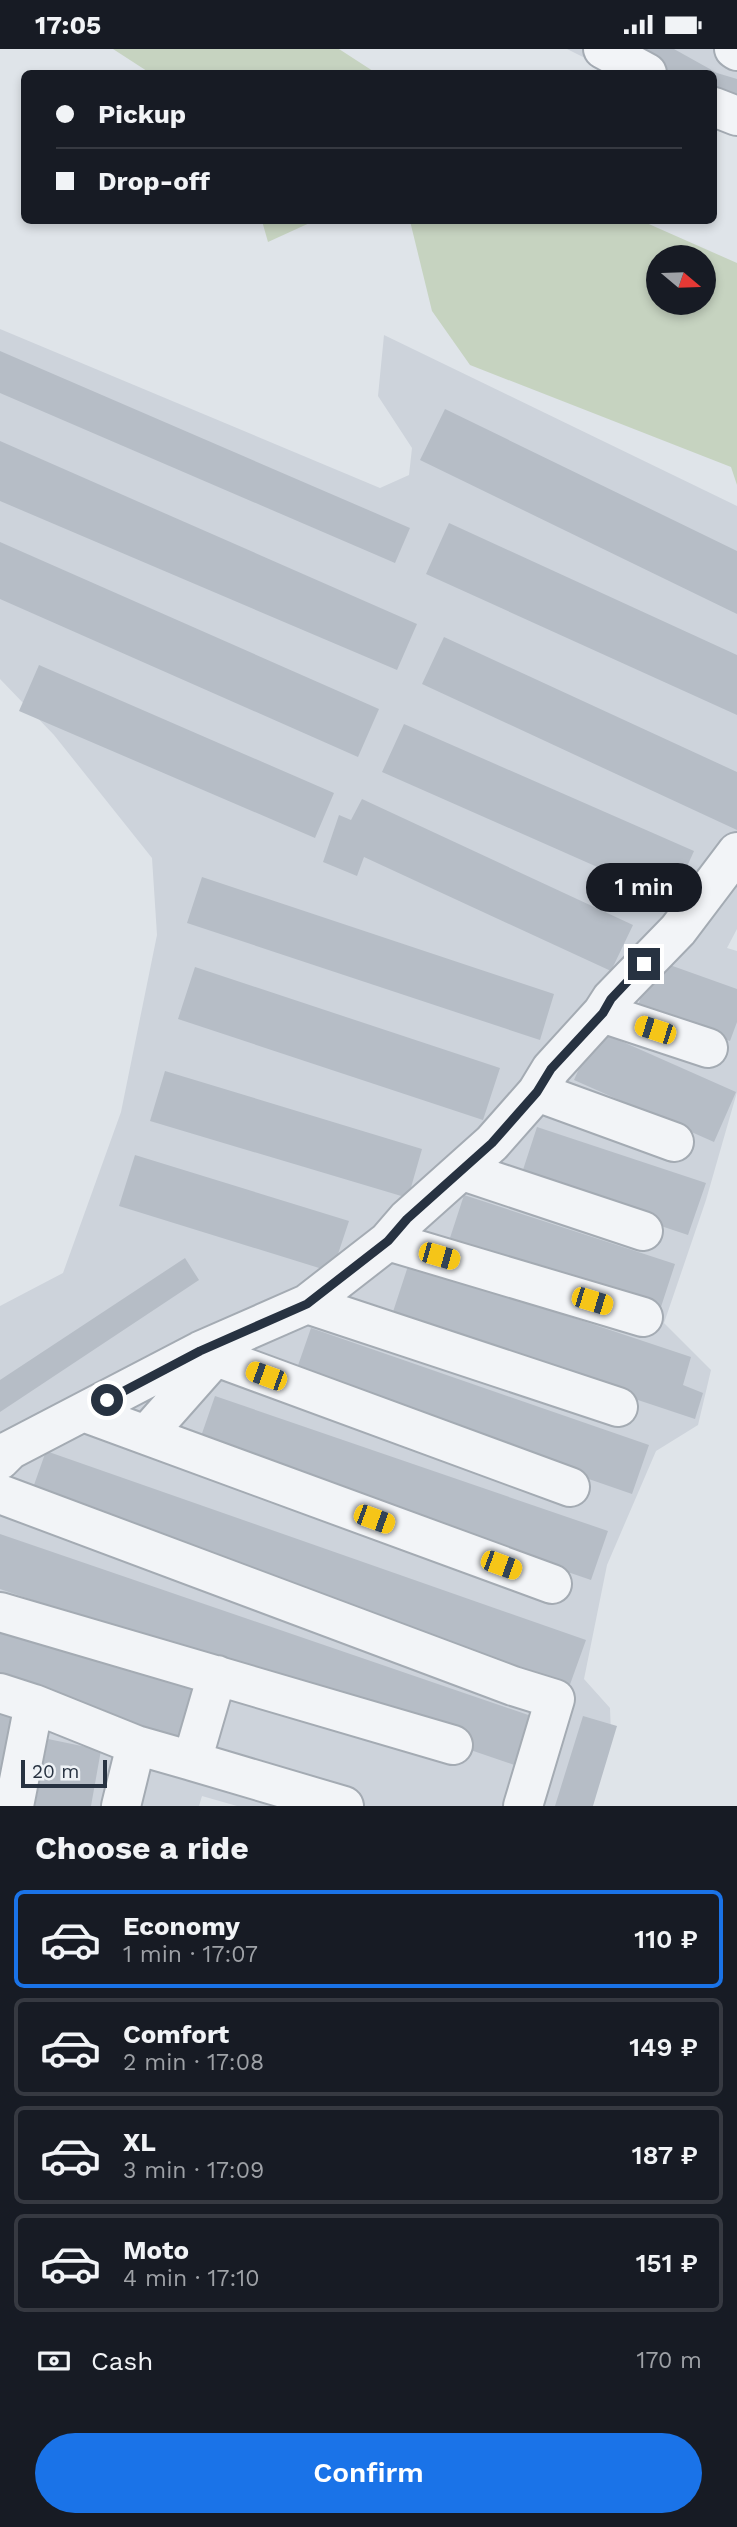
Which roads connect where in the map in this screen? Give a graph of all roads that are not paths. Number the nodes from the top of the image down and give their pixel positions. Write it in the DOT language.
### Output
graph roads {
  1 [pos="603,49"];
  2 [pos="642,70"];
  3 [pos="717,108"];
  4 [pos="737,116"];
  5 [pos="737,852"];
  6 [pos="603,1013"];
  7 [pos="708,1048"];
  8 [pos="537,1092"];
  9 [pos="674,1142"];
  10 [pos="463,1171"];
  11 [pos="643,1231"];
  12 [pos="388,1241"];
  13 [pos="307,1304"];
  14 [pos="643,1317"];
  15 [pos="208,1354"];
  16 [pos="618,1407"];
  17 [pos="83,1412"];
  18 [pos="146,1435"];
  19 [pos="0,1460"];
  20 [pos="570,1487"];
  21 [pos="0,1495"];
  22 [pos="552,1584"];
  23 [pos="0,1612"];
  24 [pos="217,1675"];
  25 [pos="17,1698"];
  26 [pos="136,1745"];
  27 [pos="453,1745"];
  28 [pos="192,1761"];
  29 [pos="14,1806"];
  30 [pos="121,1806"];
  31 [pos="344,1806"];
  32 [pos="523,1806"];
  1 -- 2 [label="lane"];
  3 -- 4 [label="lane"];
  5 -- 6 [label="lane"];
  6 -- 7 [label="lane"];
  6 -- 8 [label="lane"];
  8 -- 9 [label="lane"];
  8 -- 10 [label="lane"];
  10 -- 11 [label="lane"];
  10 -- 12 [label="lane"];
  12 -- 13 [label="lane"];
  12 -- 14 [label="lane"];
  13 -- 15 [label="lane"];
  13 -- 16 [label="lane"];
  15 -- 17 [label="lane"];
  15 -- 18 [label="lane"];
  15 -- 20 [label="lane"];
  17 -- 18 [label="lane"];
  17 -- 19 [label="lane"];
  18 -- 22 [label="lane"];
  21 -- 32 [label="lane"];
  23 -- 24 [label="lane"];
  24 -- 27 [label="lane"];
  24 -- 28 [label="lane"];
  25 -- 26 [label="lane"];
  25 -- 29 [label="lane"];
  26 -- 28 [label="lane"];
  26 -- 30 [label="lane"];
  28 -- 31 [label="lane"];
}
